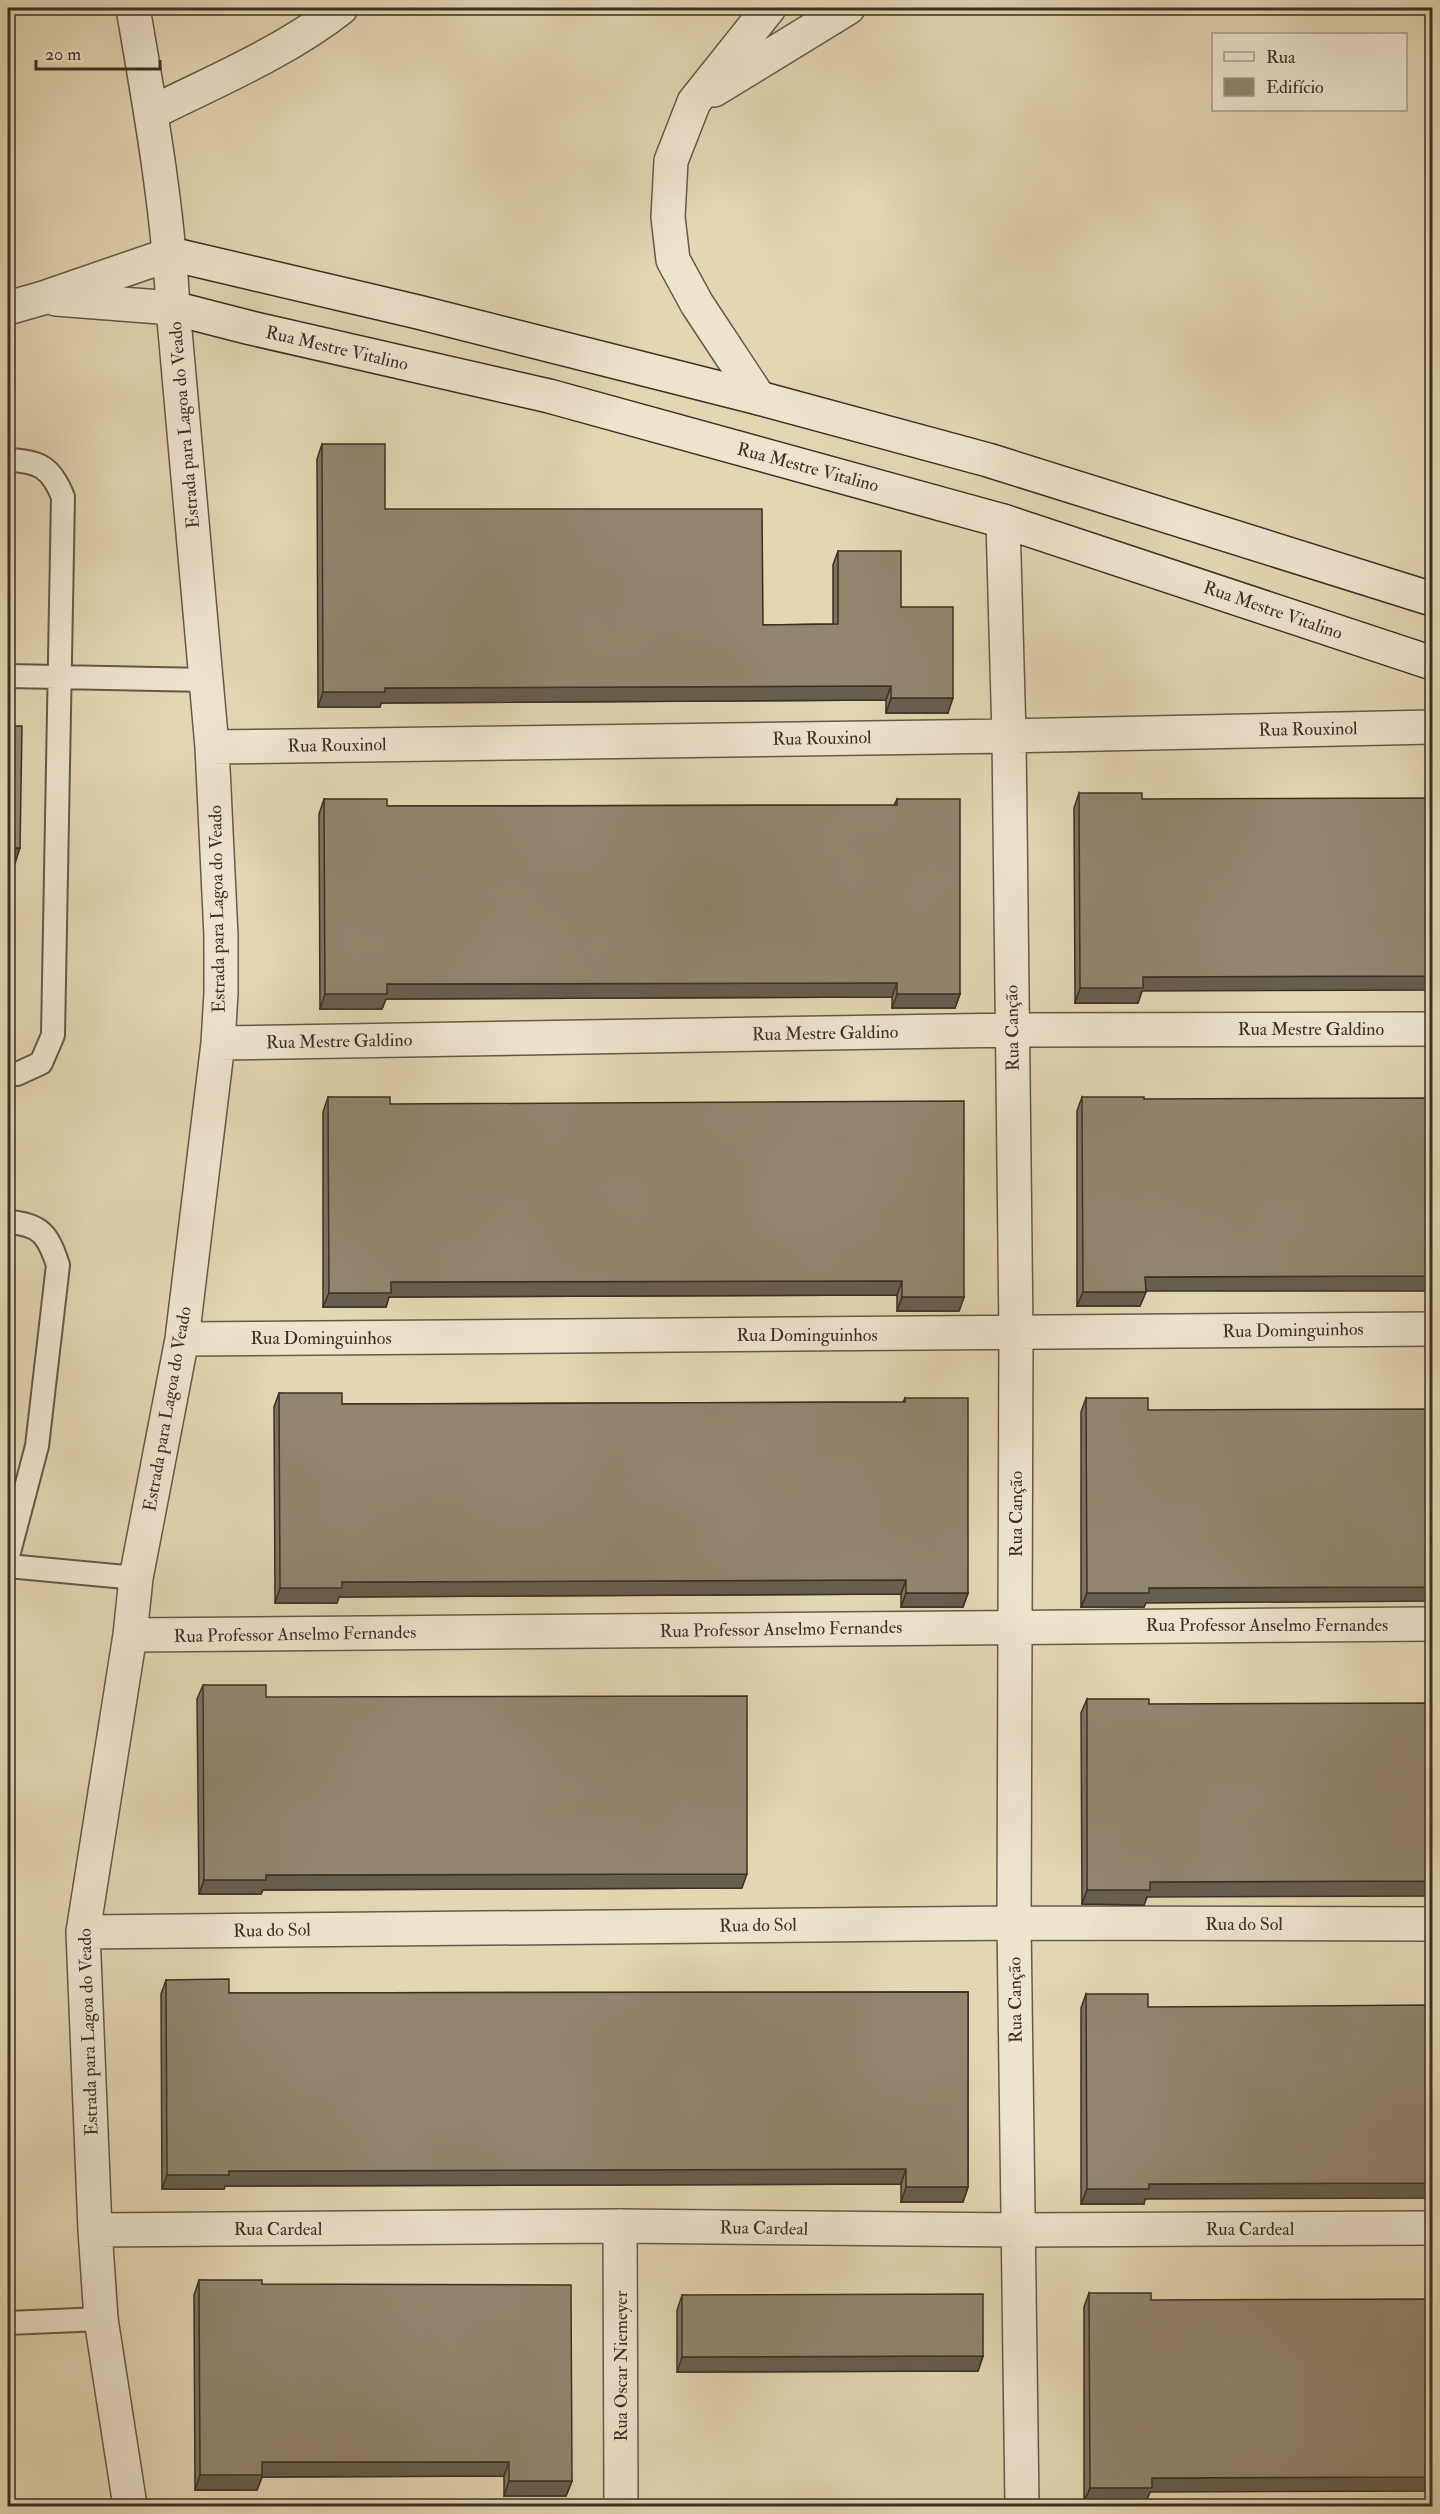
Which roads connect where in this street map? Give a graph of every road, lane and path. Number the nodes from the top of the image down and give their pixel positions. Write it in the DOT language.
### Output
graph roads {
  1 [pos="133,8"];
  2 [pos="341,8"];
  3 [pos="769,8"];
  4 [pos="848,8"];
  5 [pos="694,102"];
  6 [pos="151,113"];
  7 [pos="171,254"];
  8 [pos="43,298"];
  9 [pos="8,308"];
  10 [pos="173,308"];
  11 [pos="759,398"];
  12 [pos="8,460"];
  13 [pos="1003,521"];
  14 [pos="1432,599"];
  15 [pos="1432,663"];
  16 [pos="8,676"];
  17 [pos="60,677"];
  18 [pos="206,680"];
  19 [pos="1432,727"];
  20 [pos="1009,736"];
  21 [pos="212,747"];
  22 [pos="1432,1029"];
  23 [pos="1012,1030"];
  24 [pos="218,1043"];
  25 [pos="8,1074"];
  26 [pos="8,1222"];
  27 [pos="1432,1329"];
  28 [pos="1017,1333"];
  29 [pos="182,1339"];
  30 [pos="8,1557"];
  31 [pos="8,1566"];
  32 [pos="136,1578"];
  33 [pos="1432,1624"];
  34 [pos="1015,1627"];
  35 [pos="130,1635"];
  36 [pos="1014,1923"];
  37 [pos="1432,1924"];
  38 [pos="83,1932"];
  39 [pos="620,2226"];
  40 [pos="1432,2228"];
  41 [pos="95,2230"];
  42 [pos="1017,2230"];
  43 [pos="101,2319"];
  44 [pos="8,2323"];
  45 [pos="130,2506"];
  46 [pos="621,2506"];
  47 [pos="1022,2506"];
  1 -- 6 [label="street, Estrada para Lagoa do Veado"];
  2 -- 6 [label="street"];
  3 -- 5 [label="street"];
  4 -- 5 [label="street"];
  5 -- 11 [label="street"];
  6 -- 7 [label="street, Estrada para Lagoa do Veado"];
  7 -- 8 [label="street"];
  7 -- 10 [label="street, Estrada para Lagoa do Veado"];
  7 -- 11 [label="street"];
  8 -- 9 [label="street"];
  8 -- 10 [label="street, Rua Mestre Vitalino"];
  10 -- 13 [label="street, Rua Mestre Vitalino"];
  10 -- 18 [label="street, Estrada para Lagoa do Veado"];
  11 -- 14 [label="street"];
  12 -- 17 [label="lane"];
  13 -- 15 [label="street, Rua Mestre Vitalino"];
  13 -- 20 [label="street, Rua Canção"];
  16 -- 17 [label="lane"];
  17 -- 18 [label="lane"];
  17 -- 25 [label="lane"];
  18 -- 21 [label="street, Estrada para Lagoa do Veado"];
  19 -- 20 [label="street, Rua Rouxinol"];
  20 -- 21 [label="street, Rua Rouxinol"];
  20 -- 23 [label="street, Rua Canção"];
  21 -- 24 [label="street, Estrada para Lagoa do Veado"];
  22 -- 23 [label="street, Rua Mestre Galdino"];
  23 -- 24 [label="street, Rua Mestre Galdino"];
  23 -- 28 [label="street, Rua Canção"];
  24 -- 29 [label="street, Estrada para Lagoa do Veado"];
  26 -- 30 [label="lane"];
  27 -- 28 [label="street, Rua Dominguinhos"];
  28 -- 29 [label="street, Rua Dominguinhos"];
  28 -- 34 [label="street, Rua Canção"];
  29 -- 32 [label="street, Estrada para Lagoa do Veado"];
  31 -- 32 [label="lane"];
  32 -- 35 [label="street, Estrada para Lagoa do Veado"];
  33 -- 34 [label="street, Rua Professor Anselmo Fernandes"];
  34 -- 35 [label="street, Rua Professor Anselmo Fernandes"];
  34 -- 36 [label="street, Rua Canção"];
  35 -- 38 [label="street, Estrada para Lagoa do Veado"];
  36 -- 37 [label="street, Rua do Sol"];
  36 -- 38 [label="street, Rua do Sol"];
  36 -- 42 [label="street, Rua Canção"];
  38 -- 41 [label="street, Estrada para Lagoa do Veado"];
  39 -- 41 [label="street, Rua Cardeal"];
  39 -- 42 [label="street, Rua Cardeal"];
  39 -- 46 [label="street, Rua Oscar Niemeyer"];
  40 -- 42 [label="street, Rua Cardeal"];
  41 -- 43 [label="street, Estrada para Lagoa do Veado"];
  42 -- 47 [label="street, Rua Canção"];
  43 -- 44 [label="lane"];
  43 -- 45 [label="street, Estrada para Lagoa do Veado"];
}
